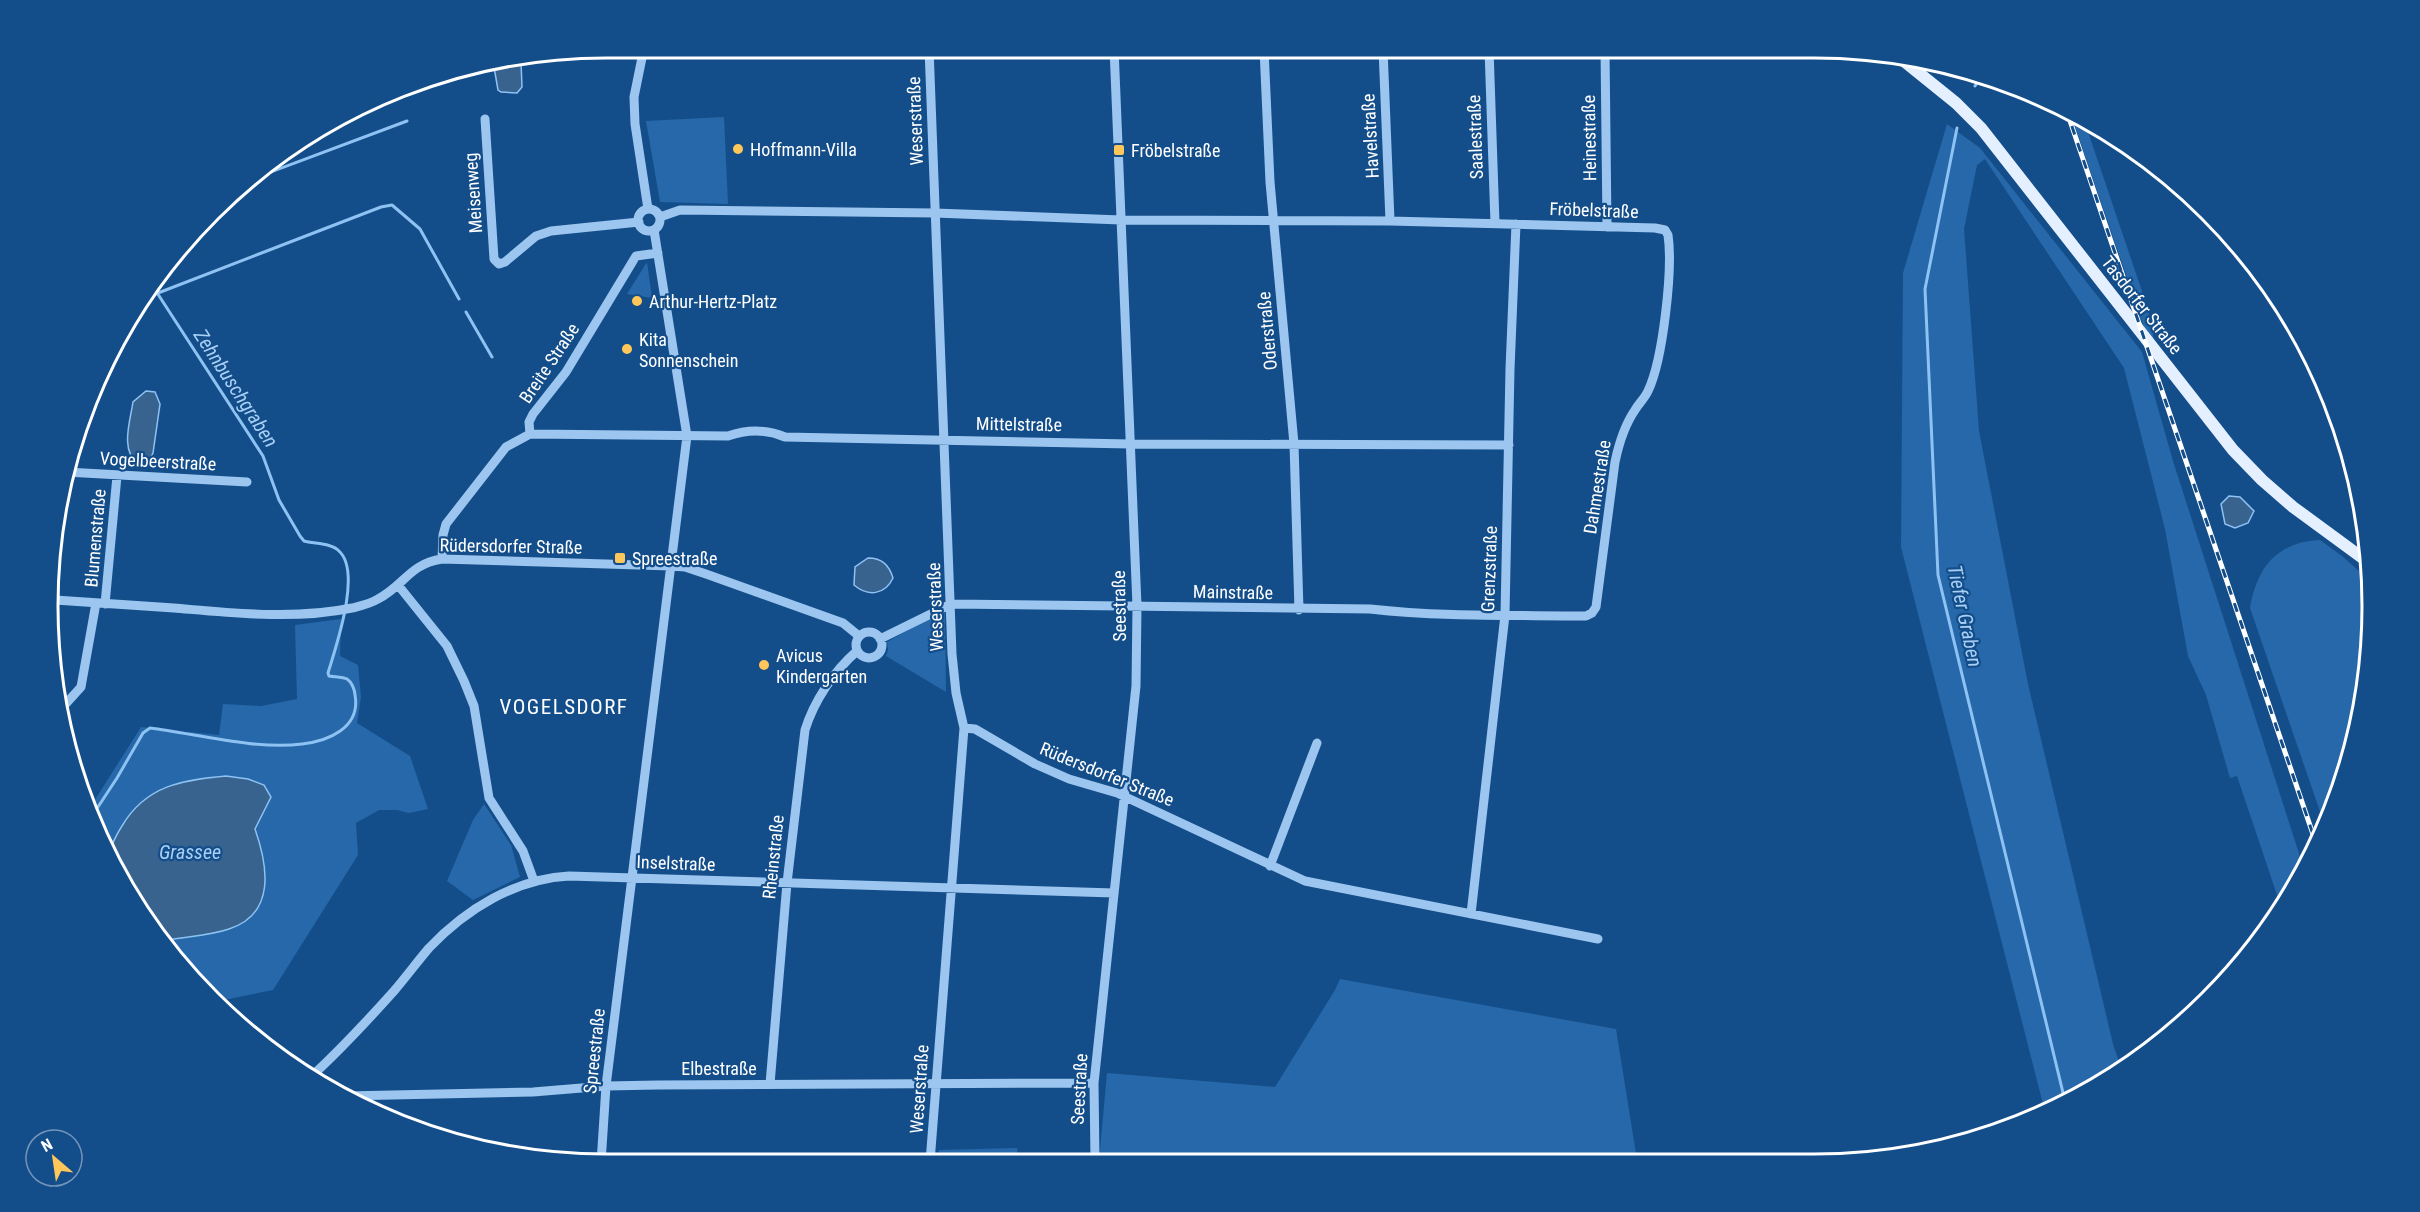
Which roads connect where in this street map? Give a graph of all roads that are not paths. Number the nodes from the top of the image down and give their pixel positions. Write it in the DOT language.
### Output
graph roads {
  1 [pos="642,58"];
  2 [pos="929,58"];
  3 [pos="1114,58"];
  4 [pos="1264,58"];
  5 [pos="1383,58"];
  6 [pos="1489,58"];
  7 [pos="1605,58"];
  8 [pos="1912,68"];
  9 [pos="485,119"];
  10 [pos="648,209"];
  11 [pos="935,213"];
  12 [pos="660,217"];
  13 [pos="1120,220"];
  14 [pos="1274,220"];
  15 [pos="1390,221"];
  16 [pos="639,222"];
  17 [pos="1495,223"];
  18 [pos="1516,224"];
  19 [pos="1607,227"];
  20 [pos="654,230"];
  21 [pos="1665,230"];
  22 [pos="658,253"];
  23 [pos="530,434"];
  24 [pos="687,436"];
  25 [pos="945,439"];
  26 [pos="1130,444"];
  27 [pos="1294,444"];
  28 [pos="1509,445"];
  29 [pos="75,473"];
  30 [pos="117,476"];
  31 [pos="247,482"];
  32 [pos="2359,555"];
  33 [pos="442,559"];
  34 [pos="671,566"];
  35 [pos="398,585"];
  36 [pos="58,600"];
  37 [pos="101,603"];
  38 [pos="951,604"];
  39 [pos="1137,606"];
  40 [pos="1299,610"];
  41 [pos="1592,613"];
  42 [pos="1505,615"];
  43 [pos="859,636"];
  44 [pos="880,639"];
  45 [pos="857,651"];
  46 [pos="67,702"];
  47 [pos="964,728"];
  48 [pos="1317,743"];
  49 [pos="1125,796"];
  50 [pos="1270,866"];
  51 [pos="631,879"];
  52 [pos="534,881"];
  53 [pos="787,883"];
  54 [pos="952,888"];
  55 [pos="1114,893"];
  56 [pos="1471,914"];
  57 [pos="1598,939"];
  58 [pos="318,1071"];
  59 [pos="1094,1083"];
  60 [pos="770,1084"];
  61 [pos="934,1084"];
  62 [pos="606,1086"];
  63 [pos="361,1096"];
  64 [pos="602,1154"];
  65 [pos="930,1154"];
  66 [pos="1095,1154"];
  1 -- 10 [label="street"];
  2 -- 11 [label="street, Weserstraße"];
  3 -- 13 [label="street, Seestraße"];
  4 -- 14 [label="street, Oderstraße"];
  5 -- 15 [label="street, Havelstraße"];
  6 -- 17 [label="street, Saalestraße"];
  7 -- 19 [label="street, Heinestraße"];
  8 -- 32 [label="main road, Tasdorfer Straße"];
  9 -- 16 [label="street, Meisenweg"];
  10 -- 12 [label="street"];
  10 -- 16 [label="street"];
  11 -- 12 [label="street, Fröbelstraße"];
  11 -- 13 [label="street, Fröbelstraße"];
  11 -- 25 [label="street, Weserstraße"];
  12 -- 20 [label="street"];
  13 -- 14 [label="street, Fröbelstraße"];
  13 -- 26 [label="street, Seestraße"];
  14 -- 15 [label="street, Fröbelstraße"];
  14 -- 27 [label="street, Oderstraße"];
  15 -- 17 [label="street, Fröbelstraße"];
  16 -- 20 [label="street"];
  17 -- 18 [label="street, Fröbelstraße"];
  18 -- 19 [label="street, Fröbelstraße"];
  18 -- 28 [label="street, Grenzstraße"];
  19 -- 21 [label="street, Fröbelstraße"];
  20 -- 22 [label="street, Spreestraße"];
  21 -- 41 [label="street, Dahmestraße"];
  22 -- 23 [label="street, Breite Straße"];
  22 -- 24 [label="street, Spreestraße"];
  23 -- 24 [label="street, Mittelstraße"];
  23 -- 33 [label="street, Breite Straße"];
  24 -- 25 [label="street, Mittelstraße"];
  24 -- 34 [label="street, Spreestraße"];
  25 -- 26 [label="street, Mittelstraße"];
  25 -- 38 [label="street, Weserstraße"];
  26 -- 27 [label="street, Mittelstraße"];
  26 -- 39 [label="street, Seestraße"];
  27 -- 28 [label="street, Mittelstraße"];
  27 -- 40 [label="street, Oderstraße"];
  28 -- 42 [label="street, Grenzstraße"];
  29 -- 30 [label="street, Vogelbeerstraße"];
  30 -- 31 [label="street, Vogelbeerstraße"];
  30 -- 37 [label="street, Blumenstraße"];
  33 -- 34 [label="street, Rüdersdorfer Straße"];
  33 -- 35 [label="street, Rüdersdorfer Straße"];
  34 -- 43 [label="street, Rüdersdorfer Straße"];
  34 -- 51 [label="street, Spreestraße"];
  35 -- 37 [label="street, Rüdersdorfer Straße"];
  35 -- 52 [label="street"];
  36 -- 37 [label="street, Rüdersdorfer Straße"];
  37 -- 46 [label="street, Blumenstraße"];
  38 -- 39 [label="street, Mainstraße"];
  38 -- 44 [label="street, Mainstraße"];
  38 -- 47 [label="street, Weserstraße"];
  39 -- 40 [label="street, Mainstraße"];
  39 -- 49 [label="street, Seestraße"];
  40 -- 42 [label="street, Mainstraße"];
  41 -- 42 [label="street, Mainstraße"];
  42 -- 56 [label="street, Grenzstraße"];
  43 -- 44 [label="street"];
  43 -- 45 [label="street"];
  44 -- 45 [label="street"];
  45 -- 53 [label="street, Rheinstraße"];
  47 -- 49 [label="street, Rüdersdorfer Straße"];
  47 -- 54 [label="street, Weserstraße"];
  48 -- 50 [label="street"];
  49 -- 50 [label="street, Rüdersdorfer Straße"];
  49 -- 55 [label="street, Seestraße"];
  50 -- 56 [label="street, Rüdersdorfer Straße"];
  51 -- 52 [label="street, Inselstraße"];
  51 -- 53 [label="street, Inselstraße"];
  51 -- 62 [label="street, Spreestraße"];
  52 -- 58 [label="street, Inselstraße"];
  53 -- 54 [label="street, Inselstraße"];
  53 -- 60 [label="street, Rheinstraße"];
  54 -- 55 [label="street, Inselstraße"];
  54 -- 61 [label="street, Weserstraße"];
  55 -- 59 [label="street, Seestraße"];
  56 -- 57 [label="street, Rüdersdorfer Straße"];
  59 -- 61 [label="street, Elbestraße"];
  59 -- 66 [label="street, Seestraße"];
  60 -- 61 [label="street, Elbestraße"];
  60 -- 62 [label="street, Elbestraße"];
  61 -- 65 [label="street, Weserstraße"];
  62 -- 63 [label="street, Elbestraße"];
  62 -- 64 [label="street, Spreestraße"];
}
